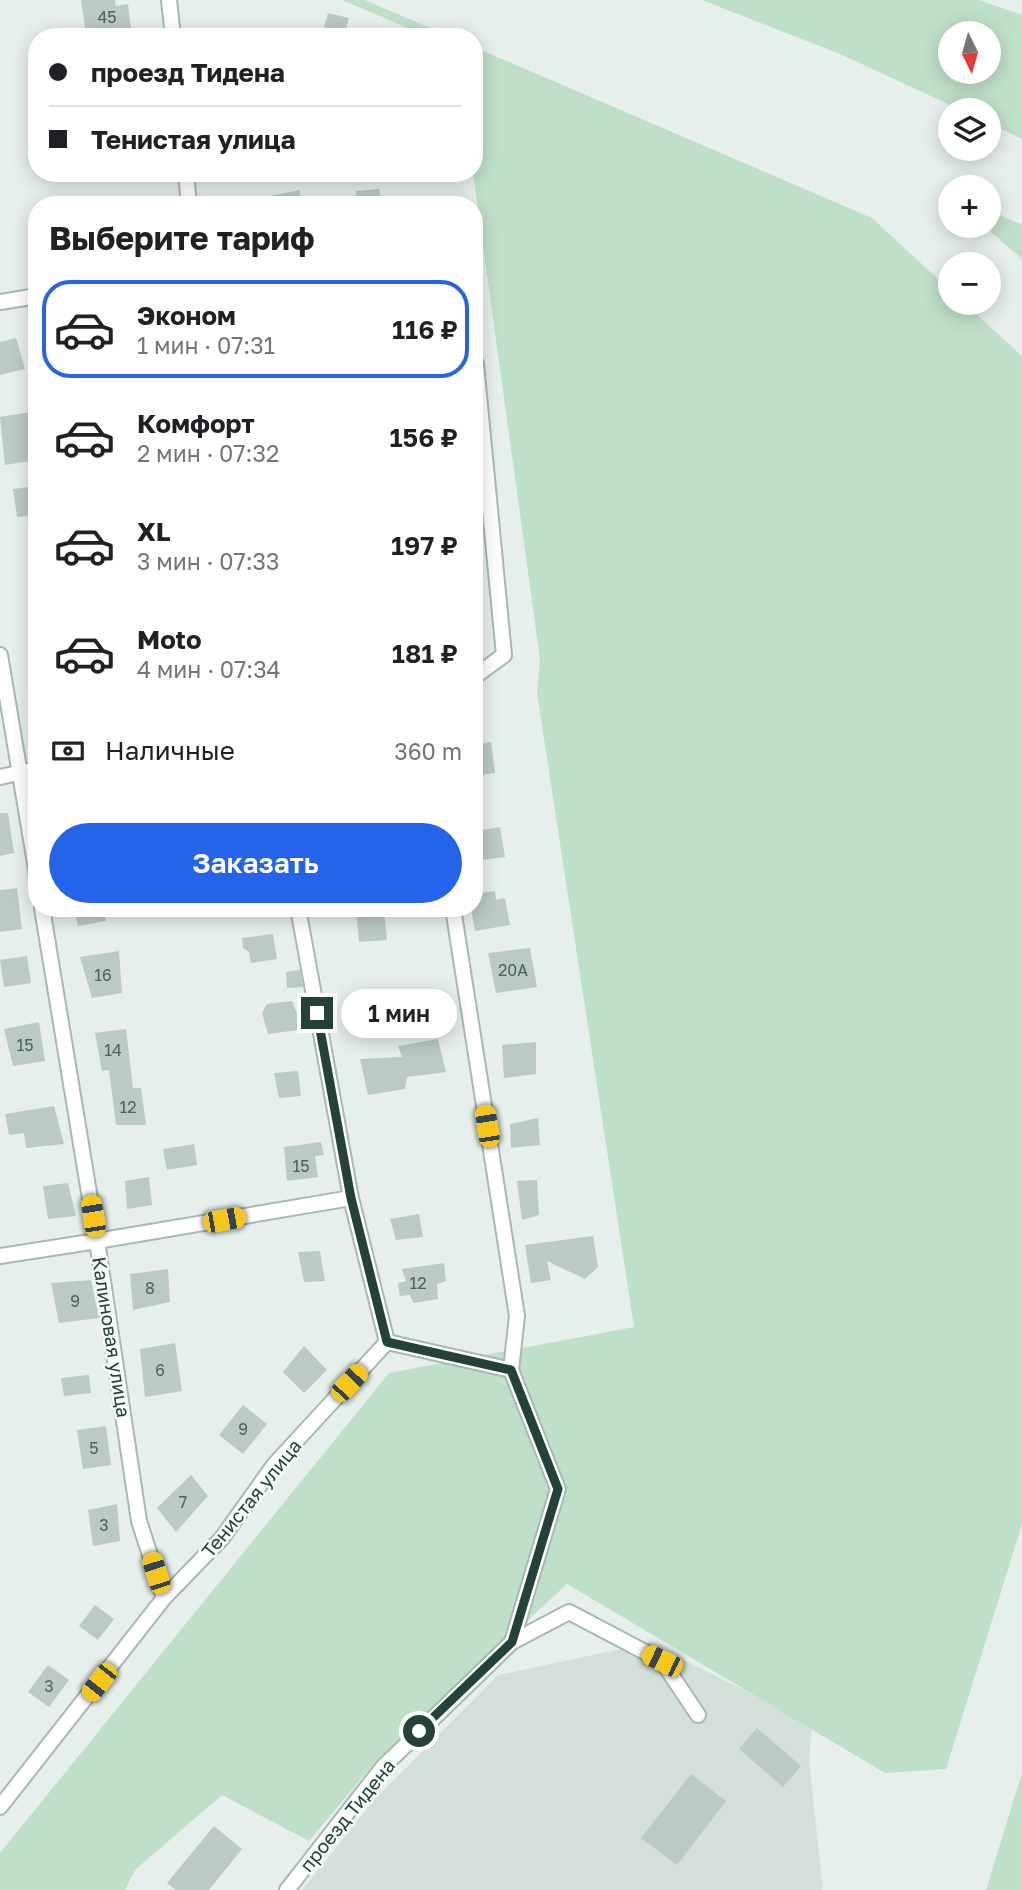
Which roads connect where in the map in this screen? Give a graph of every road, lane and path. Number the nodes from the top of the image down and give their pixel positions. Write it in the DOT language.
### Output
graph roads {
  1 [pos="169,0"];
  2 [pos="172,28"];
  3 [pos="28,297"];
  4 [pos="0,302"];
  5 [pos="483,428"];
  6 [pos="0,656"];
  7 [pos="483,670"];
  8 [pos="28,771"];
  9 [pos="20,773"];
  10 [pos="0,776"];
  11 [pos="28,821"];
  12 [pos="43,917"];
  13 [pos="300,917"];
  14 [pos="454,917"];
  15 [pos="351,1198"];
  16 [pos="97,1241"];
  17 [pos="0,1256"];
  18 [pos="387,1342"];
  19 [pos="511,1370"];
  20 [pos="164,1598"];
  21 [pos="512,1642"];
  22 [pos="698,1715"];
  23 [pos="0,1807"];
  24 [pos="287,1890"];
  1 -- 2 [label="street"];
  3 -- 4 [label="street"];
  5 -- 7 [label="street"];
  6 -- 9 [label="street"];
  8 -- 9 [label="street"];
  9 -- 10 [label="street"];
  9 -- 11 [label="street"];
  12 -- 16 [label="street, Калиновая улица"];
  13 -- 15 [label="street"];
  14 -- 19 [label="street"];
  15 -- 16 [label="street"];
  15 -- 18 [label="street"];
  16 -- 17 [label="street"];
  16 -- 20 [label="street, Калиновая улица"];
  18 -- 19 [label="street"];
  18 -- 20 [label="street, Тенистая улица"];
  19 -- 21 [label="street"];
  20 -- 23 [label="street, Тенистая улица"];
  21 -- 22 [label="street, проезд Тидена"];
  21 -- 24 [label="street, проезд Тидена"];
}
